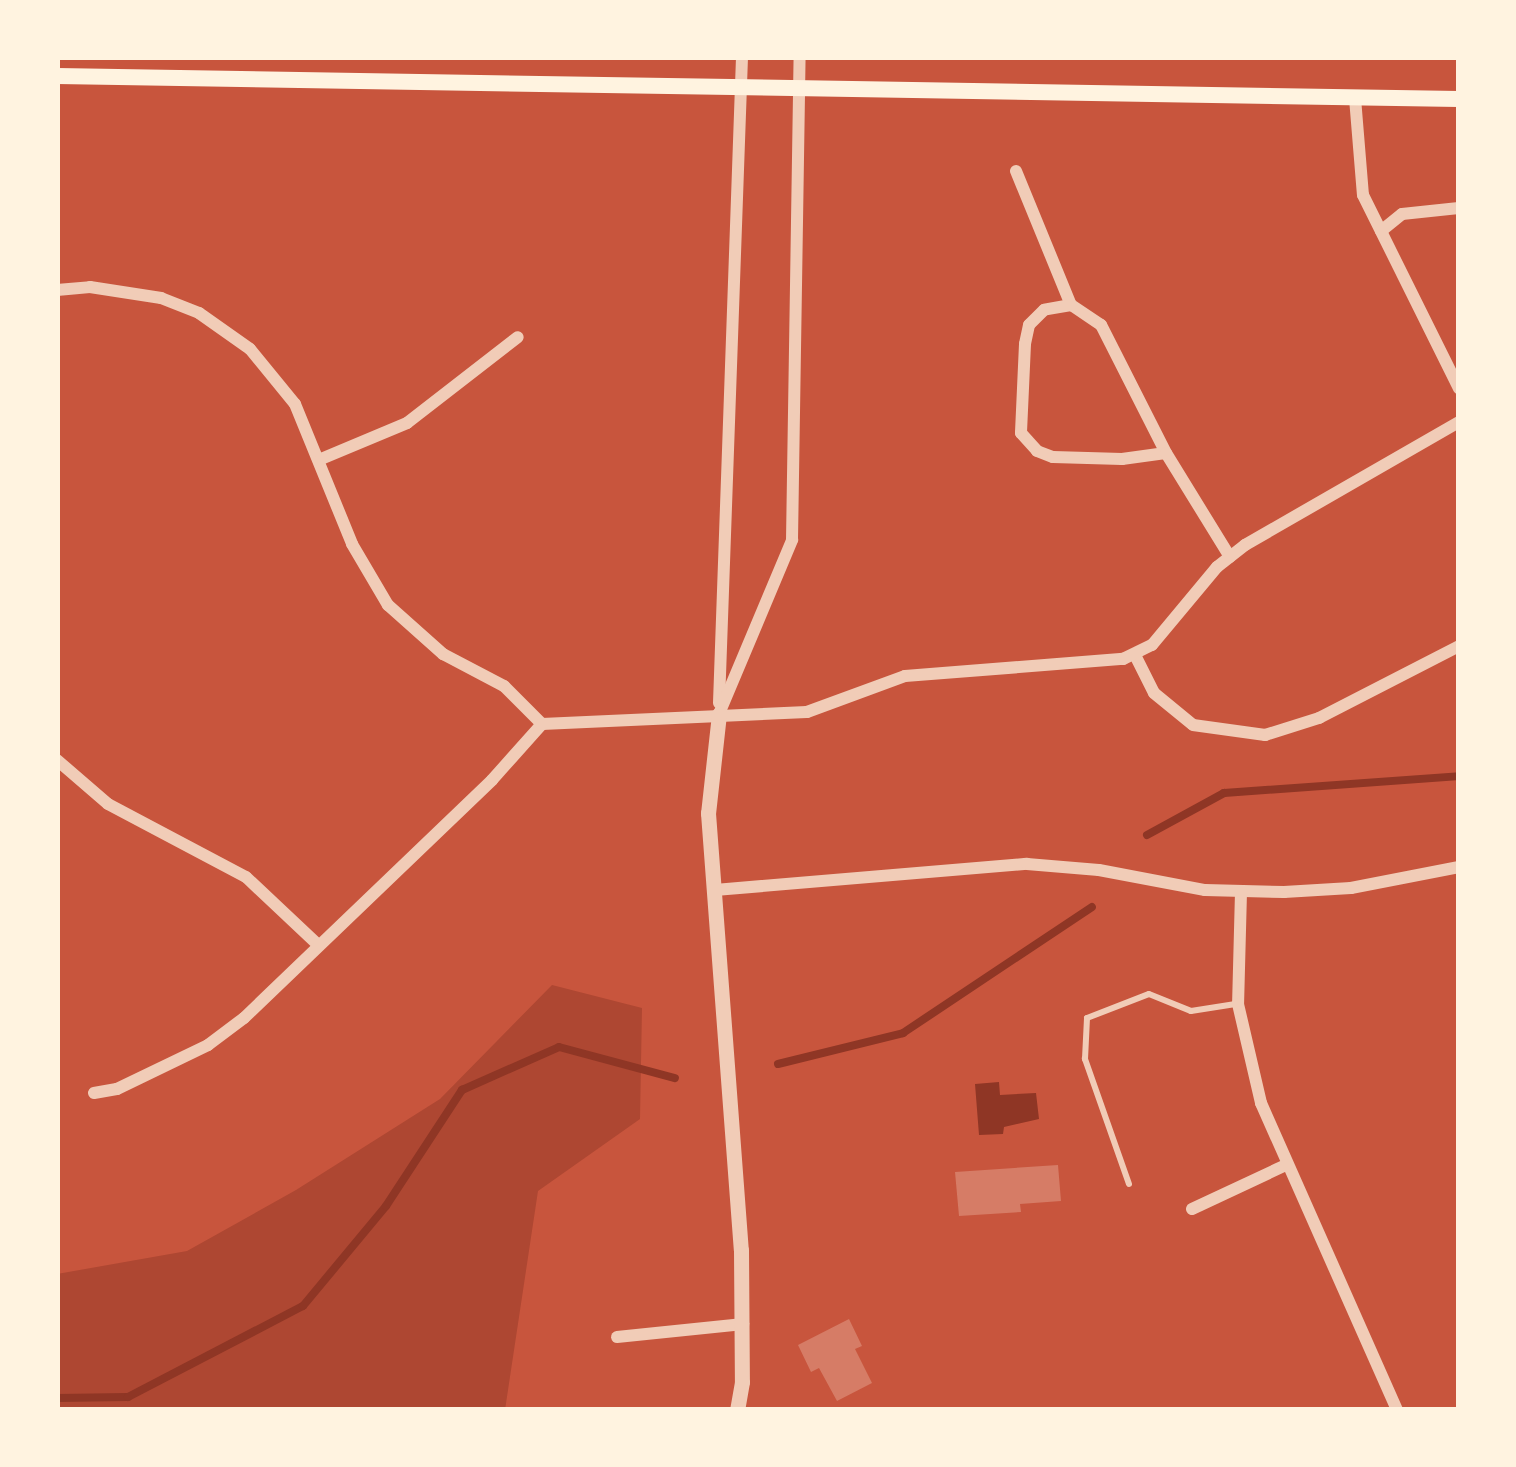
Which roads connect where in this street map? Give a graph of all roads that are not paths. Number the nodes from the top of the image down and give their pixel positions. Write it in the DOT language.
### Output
graph roads {
  1 [pos="742,57"];
  2 [pos="800,57"];
  3 [pos="57,76"];
  4 [pos="741,88"];
  5 [pos="800,88"];
  6 [pos="1355,98"];
  7 [pos="1459,99"];
  8 [pos="1016,171"];
  9 [pos="1459,208"];
  10 [pos="1381,231"];
  11 [pos="57,290"];
  12 [pos="1071,305"];
  13 [pos="518,337"];
  14 [pos="1459,388"];
  15 [pos="1459,422"];
  16 [pos="1166,453"];
  17 [pos="321,459"];
  18 [pos="1230,557"];
  19 [pos="1459,646"];
  20 [pos="1136,655"];
  21 [pos="719,714"];
  22 [pos="542,724"];
  23 [pos="57,760"];
  24 [pos="1459,867"];
  25 [pos="715,890"];
  26 [pos="1241,892"];
  27 [pos="317,944"];
  28 [pos="1238,1004"];
  29 [pos="94,1094"];
  30 [pos="1286,1165"];
  31 [pos="1129,1184"];
  32 [pos="1192,1209"];
  33 [pos="743,1324"];
  34 [pos="617,1337"];
  35 [pos="737,1410"];
  36 [pos="1397,1410"];
  1 -- 4 [label="street"];
  2 -- 5 [label="street"];
  3 -- 4 [label="main road"];
  4 -- 5 [label="main road"];
  4 -- 21 [label="street"];
  5 -- 6 [label="main road"];
  5 -- 21 [label="street"];
  6 -- 7 [label="main road"];
  6 -- 10 [label="street"];
  8 -- 12 [label="street"];
  9 -- 10 [label="street"];
  10 -- 14 [label="street"];
  11 -- 17 [label="street"];
  12 -- 16 [label="street"];
  12 -- 16 [label="street"];
  13 -- 17 [label="street"];
  15 -- 18 [label="street"];
  16 -- 18 [label="street"];
  17 -- 22 [label="street"];
  18 -- 20 [label="street"];
  19 -- 20 [label="street"];
  20 -- 21 [label="street"];
  21 -- 22 [label="street"];
  21 -- 25 [label="street"];
  22 -- 27 [label="street"];
  23 -- 27 [label="street"];
  24 -- 26 [label="street"];
  25 -- 26 [label="street"];
  25 -- 33 [label="street"];
  26 -- 28 [label="street"];
  27 -- 29 [label="street"];
  28 -- 30 [label="street"];
  28 -- 31 [label="lane"];
  30 -- 32 [label="street"];
  30 -- 36 [label="street"];
  33 -- 34 [label="street"];
  33 -- 35 [label="street"];
}
